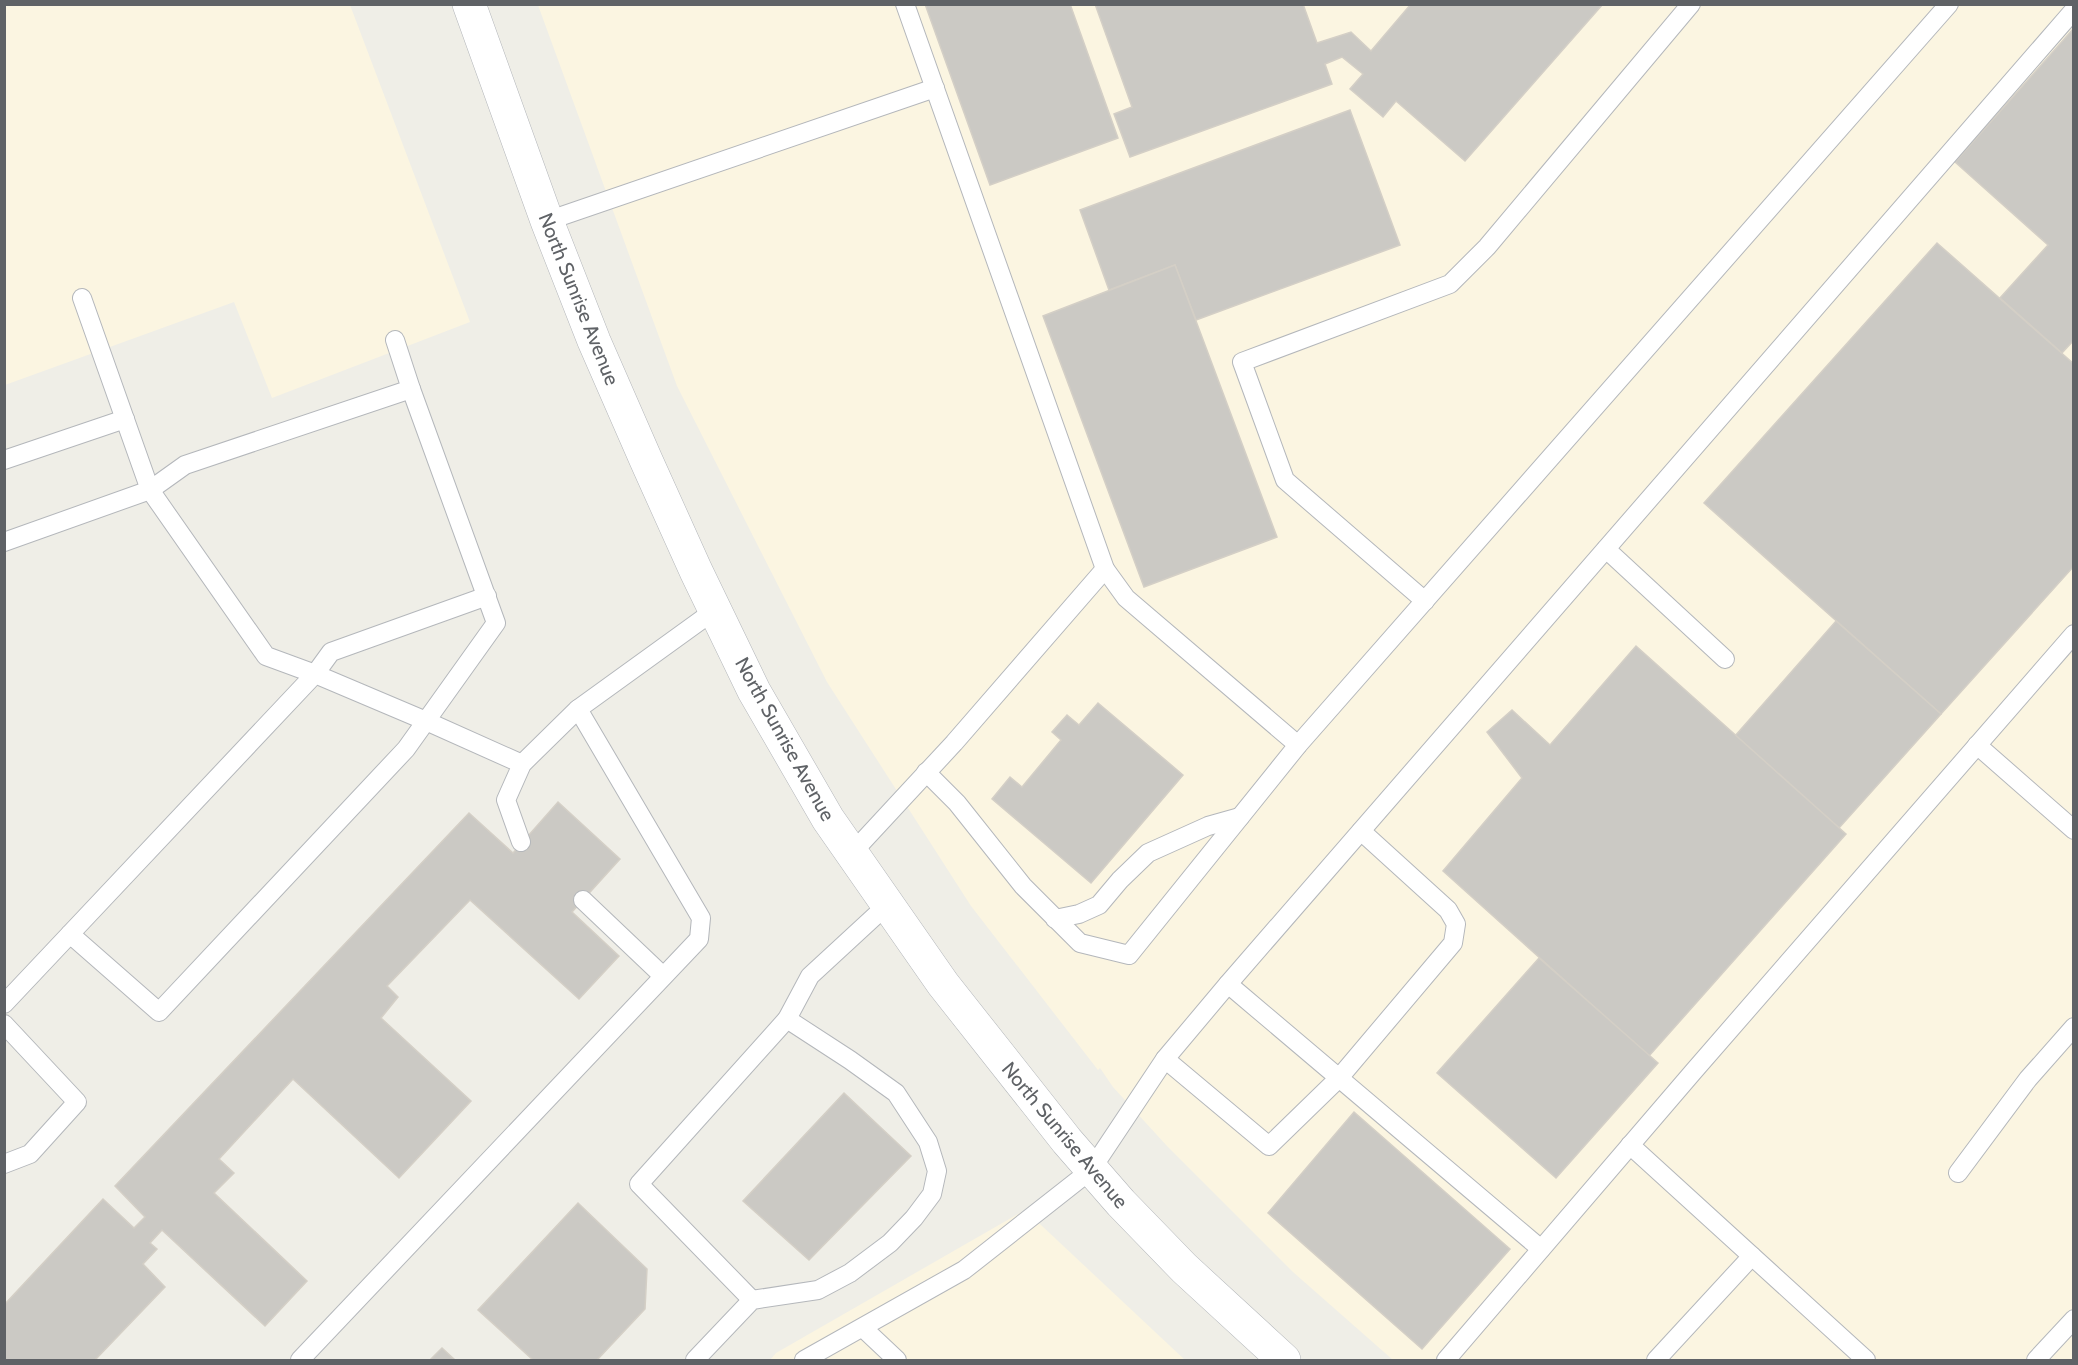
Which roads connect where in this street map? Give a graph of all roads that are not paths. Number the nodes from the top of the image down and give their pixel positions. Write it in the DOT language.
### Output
graph roads {
  1 [pos="469,4"];
  2 [pos="905,4"];
  3 [pos="1691,4"];
  4 [pos="1949,4"];
  5 [pos="2073,10"];
  6 [pos="935,88"];
  7 [pos="548,221"];
  8 [pos="82,298"];
  9 [pos="395,340"];
  10 [pos="411,389"];
  11 [pos="124,419"];
  12 [pos="4,460"];
  13 [pos="150,490"];
  14 [pos="4,542"];
  15 [pos="1606,549"];
  16 [pos="1105,569"];
  17 [pos="487,596"];
  18 [pos="1425,601"];
  19 [pos="715,610"];
  20 [pos="2073,634"];
  21 [pos="1725,659"];
  22 [pos="315,674"];
  23 [pos="578,709"];
  24 [pos="426,721"];
  25 [pos="1298,745"];
  26 [pos="1977,745"];
  27 [pos="522,765"];
  28 [pos="926,772"];
  29 [pos="1240,817"];
  30 [pos="2073,830"];
  31 [pos="1361,831"];
  32 [pos="521,843"];
  33 [pos="852,853"];
  34 [pos="584,900"];
  35 [pos="887,905"];
  36 [pos="1055,919"];
  37 [pos="70,934"];
  38 [pos="663,976"];
  39 [pos="1228,984"];
  40 [pos="4,1004"];
  41 [pos="787,1019"];
  42 [pos="4,1024"];
  43 [pos="2073,1028"];
  44 [pos="1165,1059"];
  45 [pos="1339,1078"];
  46 [pos="1630,1145"];
  47 [pos="4,1164"];
  48 [pos="1091,1170"];
  49 [pos="1958,1173"];
  50 [pos="1541,1249"];
  51 [pos="1752,1256"];
  52 [pos="752,1300"];
  53 [pos="2073,1319"];
  54 [pos="863,1328"];
  55 [pos="300,1360"];
  56 [pos="695,1360"];
  57 [pos="804,1360"];
  58 [pos="897,1360"];
  59 [pos="1284,1360"];
  60 [pos="1446,1360"];
  61 [pos="1656,1360"];
  62 [pos="1866,1360"];
  63 [pos="2036,1360"];
  1 -- 7 [label="main road, North Sunrise Avenue"];
  2 -- 6 [label="lane"];
  3 -- 18 [label="lane"];
  4 -- 18 [label="lane"];
  5 -- 15 [label="lane"];
  6 -- 7 [label="lane"];
  6 -- 16 [label="lane"];
  7 -- 19 [label="main road, North Sunrise Avenue"];
  8 -- 11 [label="lane"];
  9 -- 10 [label="lane"];
  10 -- 13 [label="lane"];
  10 -- 17 [label="lane"];
  11 -- 12 [label="lane"];
  11 -- 13 [label="lane"];
  13 -- 14 [label="lane"];
  13 -- 22 [label="lane"];
  15 -- 21 [label="lane"];
  15 -- 31 [label="lane"];
  16 -- 25 [label="lane"];
  16 -- 28 [label="lane"];
  17 -- 22 [label="lane"];
  17 -- 24 [label="lane"];
  18 -- 25 [label="lane"];
  19 -- 23 [label="lane"];
  19 -- 33 [label="main road, North Sunrise Avenue"];
  20 -- 26 [label="lane"];
  22 -- 24 [label="lane"];
  22 -- 37 [label="lane"];
  23 -- 27 [label="lane"];
  23 -- 38 [label="lane"];
  24 -- 27 [label="lane"];
  24 -- 37 [label="lane"];
  25 -- 29 [label="lane"];
  26 -- 30 [label="lane"];
  26 -- 46 [label="lane"];
  27 -- 32 [label="lane"];
  28 -- 33 [label="lane"];
  28 -- 36 [label="lane"];
  29 -- 36 [label="lane"];
  29 -- 36 [label="lane"];
  31 -- 39 [label="lane"];
  31 -- 45 [label="lane"];
  33 -- 35 [label="main road, North Sunrise Avenue"];
  34 -- 38 [label="lane"];
  35 -- 41 [label="lane"];
  35 -- 48 [label="main road, North Sunrise Avenue"];
  37 -- 40 [label="lane"];
  38 -- 55 [label="lane"];
  39 -- 44 [label="lane"];
  39 -- 45 [label="lane"];
  41 -- 52 [label="lane"];
  41 -- 52 [label="lane"];
  42 -- 47 [label="lane"];
  43 -- 49 [label="lane"];
  44 -- 45 [label="lane"];
  44 -- 48 [label="lane"];
  45 -- 50 [label="lane"];
  46 -- 50 [label="lane"];
  46 -- 51 [label="lane"];
  48 -- 54 [label="lane"];
  48 -- 59 [label="main road, North Sunrise Avenue"];
  50 -- 60 [label="lane"];
  51 -- 61 [label="lane"];
  51 -- 62 [label="lane"];
  52 -- 56 [label="lane"];
  53 -- 63 [label="lane"];
  54 -- 57 [label="lane"];
  54 -- 58 [label="lane"];
}
